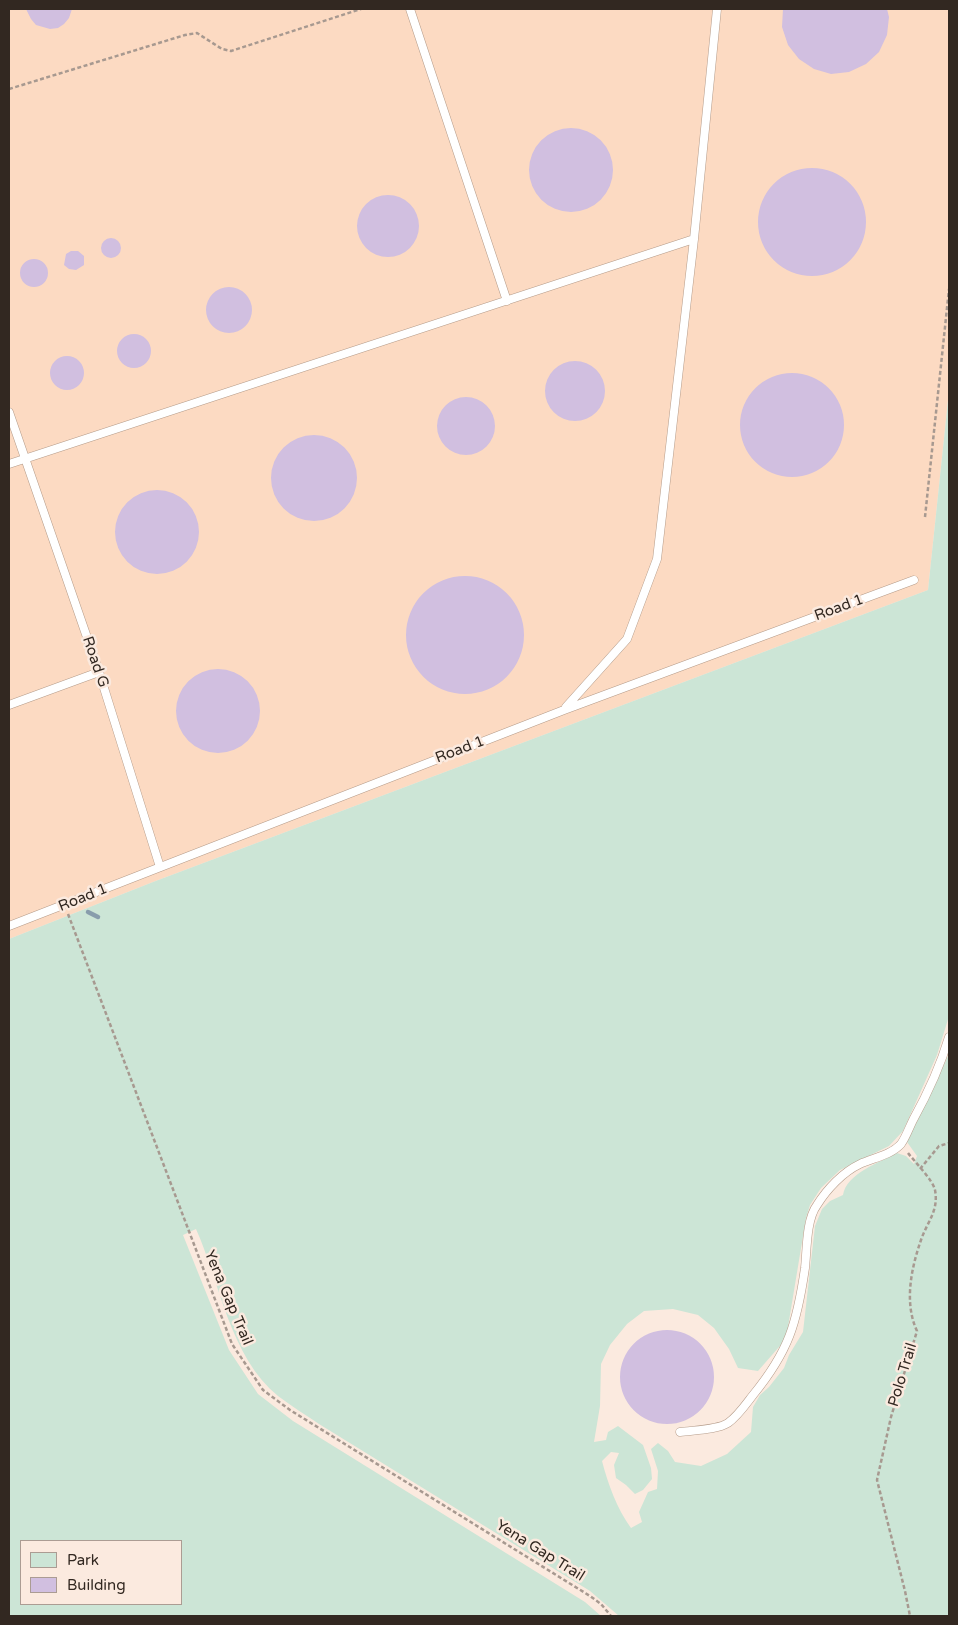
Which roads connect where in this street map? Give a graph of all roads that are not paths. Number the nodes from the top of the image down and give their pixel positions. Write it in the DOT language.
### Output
graph roads {
  1 [pos="410,9"];
  2 [pos="717,9"];
  3 [pos="694,239"];
  4 [pos="507,301"];
  5 [pos="9,412"];
  6 [pos="24,459"];
  7 [pos="9,464"];
  8 [pos="914,580"];
  9 [pos="99,672"];
  10 [pos="9,705"];
  11 [pos="564,710"];
  12 [pos="160,867"];
  13 [pos="9,926"];
  14 [pos="949,1037"];
  15 [pos="680,1432"];
  1 -- 4 [label="lane"];
  2 -- 3 [label="lane"];
  3 -- 4 [label="lane"];
  3 -- 11 [label="lane"];
  4 -- 6 [label="lane"];
  5 -- 6 [label="lane, Road G"];
  6 -- 7 [label="lane"];
  6 -- 9 [label="lane, Road G"];
  8 -- 11 [label="lane, Road 1"];
  9 -- 10 [label="lane"];
  9 -- 12 [label="lane, Road G"];
  11 -- 12 [label="lane, Road 1"];
  12 -- 13 [label="lane, Road 1"];
  14 -- 15 [label="lane"];
}
